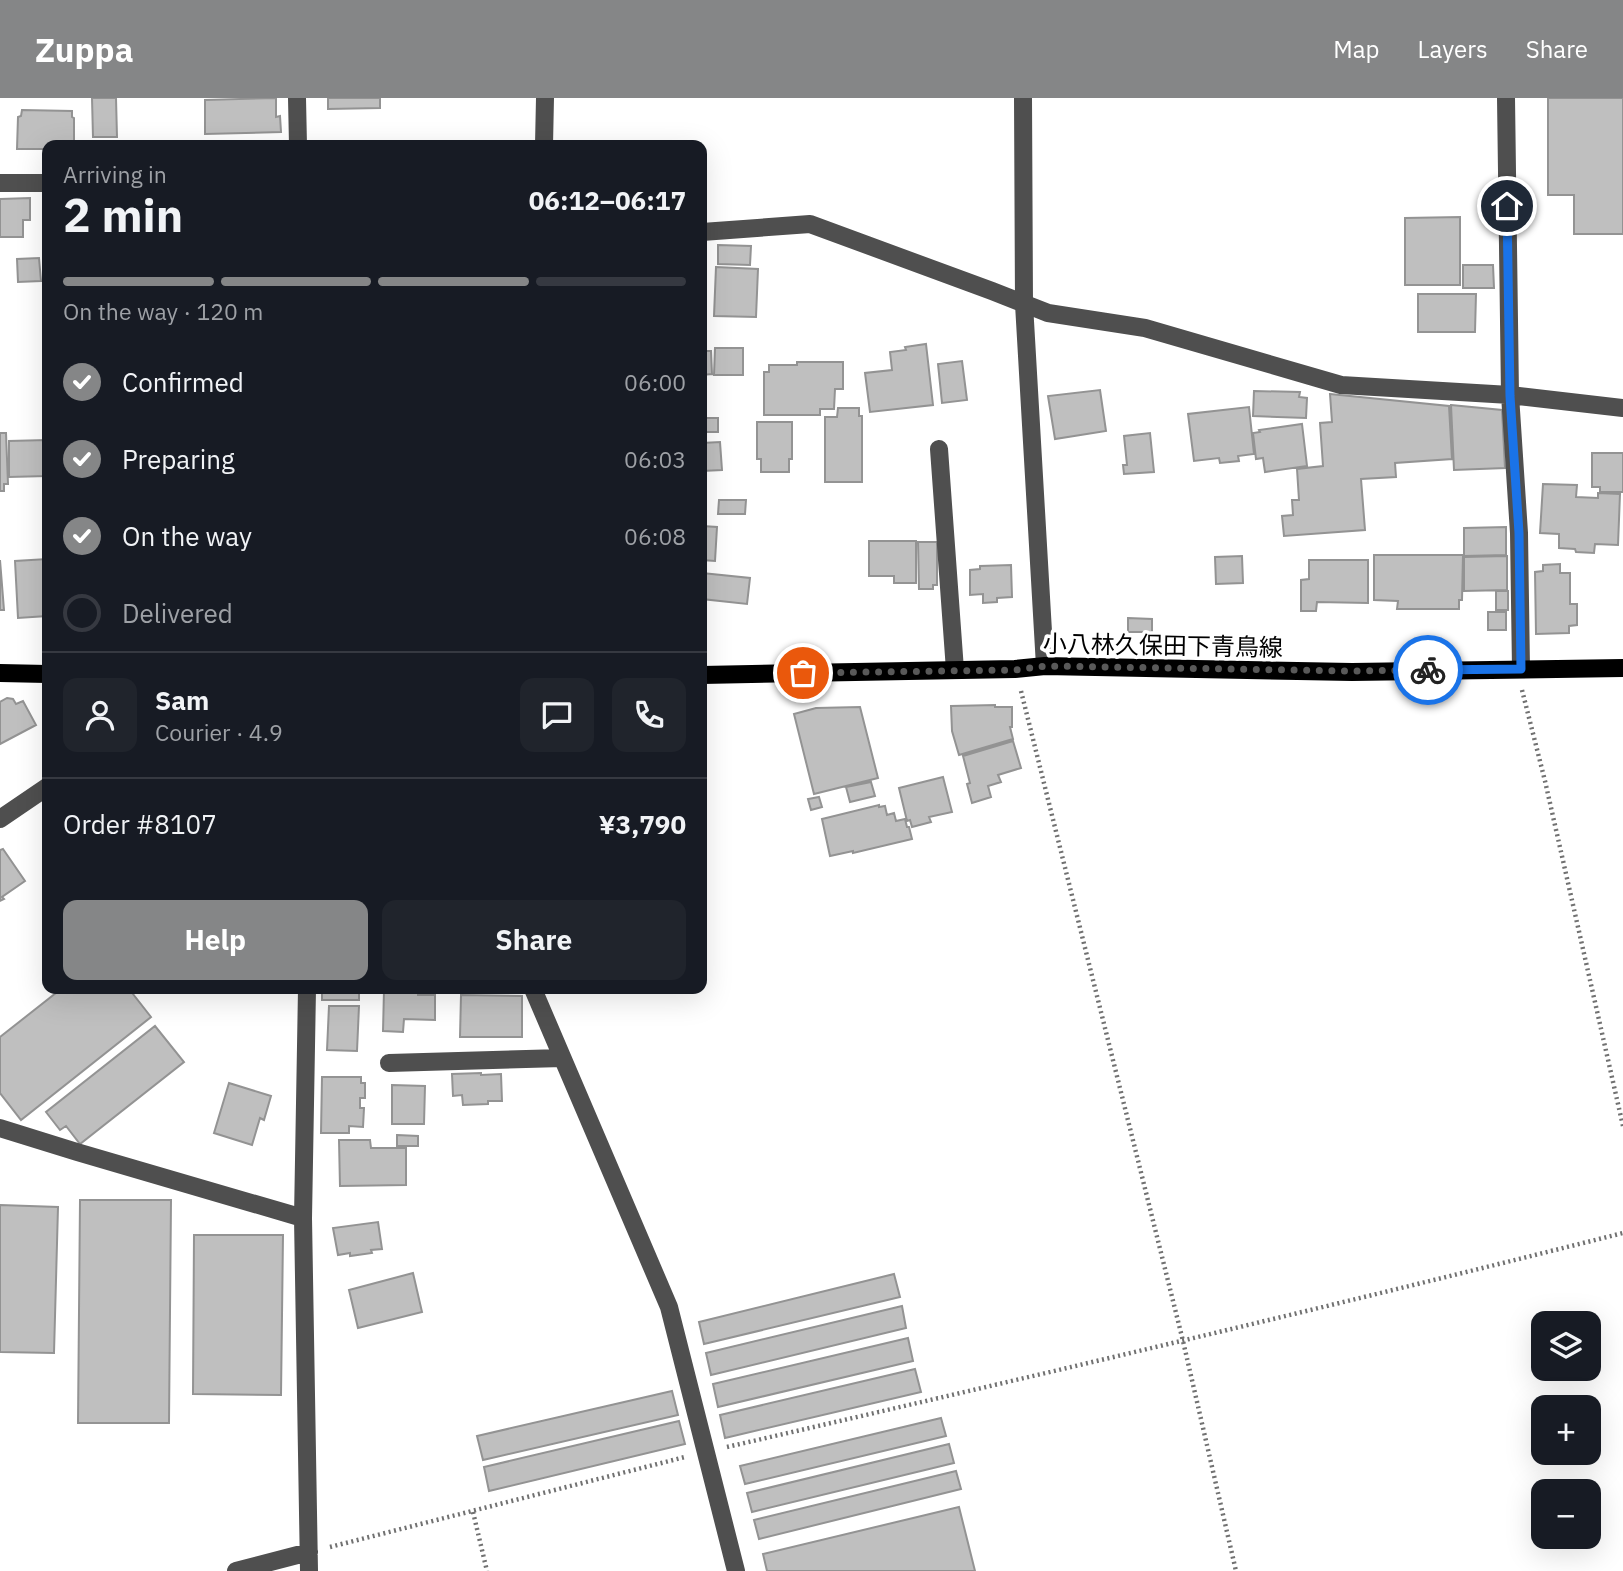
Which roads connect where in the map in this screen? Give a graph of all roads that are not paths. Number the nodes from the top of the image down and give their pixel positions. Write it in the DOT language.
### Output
graph roads {
  1 [pos="297,98"];
  2 [pos="545,98"];
  3 [pos="1023,98"];
  4 [pos="1506,98"];
  5 [pos="298,140"];
  6 [pos="544,140"];
  7 [pos="0,183"];
  8 [pos="42,183"];
  9 [pos="707,232"];
  10 [pos="1024,304"];
  11 [pos="1510,396"];
  12 [pos="1623,408"];
  13 [pos="939,449"];
  14 [pos="1045,666"];
  15 [pos="1623,668"];
  16 [pos="1521,669"];
  17 [pos="955,670"];
  18 [pos="0,673"];
  19 [pos="42,674"];
  20 [pos="707,675"];
  21 [pos="42,790"];
  22 [pos="0,819"];
  23 [pos="307,994"];
  24 [pos="535,994"];
  25 [pos="562,1058"];
  26 [pos="389,1063"];
  27 [pos="0,1128"];
  28 [pos="303,1217"];
  29 [pos="309,1552"];
  30 [pos="236,1571"];
  31 [pos="309,1571"];
  32 [pos="736,1571"];
  1 -- 5 [label="street"];
  2 -- 6 [label="street"];
  3 -- 10 [label="street"];
  4 -- 11 [label="street"];
  7 -- 8 [label="street"];
  9 -- 10 [label="street"];
  10 -- 11 [label="street"];
  10 -- 14 [label="street"];
  11 -- 12 [label="street"];
  11 -- 16 [label="street"];
  13 -- 17 [label="street"];
  14 -- 16 [label="main road, 小八林久保田下青鳥線"];
  14 -- 17 [label="main road, 小八林久保田下青鳥線"];
  15 -- 16 [label="main road, 小八林久保田下青鳥線"];
  17 -- 20 [label="main road, 小八林久保田下青鳥線"];
  18 -- 19 [label="main road"];
  21 -- 22 [label="street"];
  23 -- 28 [label="street"];
  24 -- 25 [label="street"];
  25 -- 26 [label="street"];
  25 -- 32 [label="street"];
  27 -- 28 [label="street"];
  28 -- 29 [label="street"];
  29 -- 30 [label="street"];
  29 -- 31 [label="street"];
}
